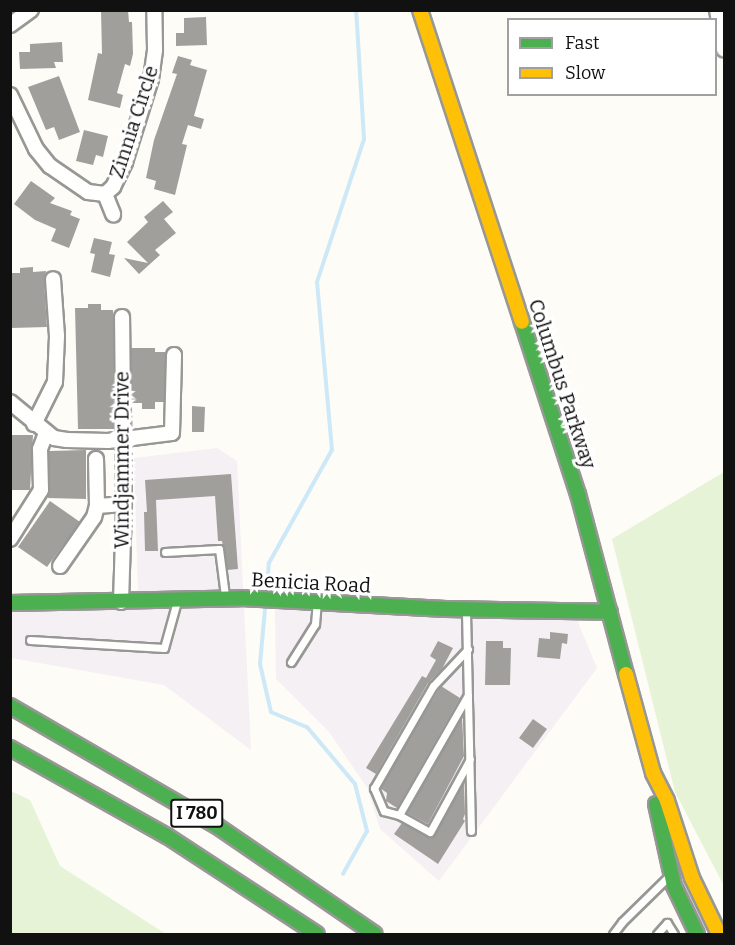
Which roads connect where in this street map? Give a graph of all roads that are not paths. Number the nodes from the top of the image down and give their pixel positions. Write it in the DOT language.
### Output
graph roads {
  1 [pos="30,10"];
  2 [pos="154,10"];
  3 [pos="420,10"];
  4 [pos="717,10"];
  5 [pos="10,25"];
  6 [pos="724,49"];
  7 [pos="10,95"];
  8 [pos="105,194"];
  9 [pos="113,214"];
  10 [pos="53,279"];
  11 [pos="122,317"];
  12 [pos="174,355"];
  13 [pos="10,402"];
  14 [pos="34,424"];
  15 [pos="46,433"];
  16 [pos="122,439"];
  17 [pos="96,459"];
  18 [pos="124,504"];
  19 [pos="97,506"];
  20 [pos="10,539"];
  21 [pos="165,552"];
  22 [pos="60,566"];
  23 [pos="225,599"];
  24 [pos="177,600"];
  25 [pos="10,603"];
  26 [pos="121,603"];
  27 [pos="317,603"];
  28 [pos="466,609"];
  29 [pos="610,612"];
  30 [pos="30,640"];
  31 [pos="468,649"];
  32 [pos="291,662"];
  33 [pos="469,693"];
  34 [pos="10,706"];
  35 [pos="10,748"];
  36 [pos="470,759"];
  37 [pos="653,773"];
  38 [pos="399,815"];
  39 [pos="471,831"];
  40 [pos="687,863"];
  41 [pos="671,874"];
  42 [pos="317,934"];
  43 [pos="375,934"];
  44 [pos="613,934"];
  45 [pos="657,934"];
  46 [pos="674,934"];
  47 [pos="697,934"];
  48 [pos="719,934"];
  1 -- 5 [label="street"];
  2 -- 8 [label="street, Zinnia Circle"];
  3 -- 29 [label="main road, Columbus Parkway"];
  4 -- 6 [label="street"];
  7 -- 8 [label="street, Zinnia Circle"];
  8 -- 9 [label="street, Zinnia Circle"];
  10 -- 14 [label="street"];
  11 -- 16 [label="street, Windjammer Drive"];
  12 -- 16 [label="street"];
  13 -- 14 [label="street"];
  14 -- 15 [label="street"];
  15 -- 16 [label="street"];
  15 -- 20 [label="street"];
  16 -- 18 [label="street, Windjammer Drive"];
  17 -- 19 [label="street"];
  18 -- 19 [label="street"];
  18 -- 26 [label="street, Windjammer Drive"];
  19 -- 22 [label="street"];
  21 -- 23 [label="lane"];
  23 -- 24 [label="main road, Benicia Road"];
  23 -- 27 [label="main road, Benicia Road"];
  24 -- 26 [label="main road, Benicia Road"];
  24 -- 30 [label="lane"];
  25 -- 26 [label="main road, Benicia Road"];
  27 -- 28 [label="main road, Benicia Road"];
  27 -- 32 [label="lane"];
  28 -- 29 [label="main road, Benicia Road"];
  28 -- 31 [label="lane"];
  29 -- 37 [label="main road, Columbus Parkway"];
  31 -- 33 [label="lane"];
  31 -- 38 [label="lane"];
  33 -- 36 [label="lane"];
  33 -- 38 [label="lane"];
  34 -- 43 [label="main road, I 780"];
  35 -- 42 [label="main road, I 780"];
  36 -- 38 [label="lane"];
  36 -- 39 [label="lane"];
  37 -- 40 [label="main road, Columbus Parkway"];
  37 -- 41 [label="main road, Columbus Parkway"];
  40 -- 41 [label="lane"];
  40 -- 48 [label="main road, Columbus Parkway"];
  41 -- 44 [label="lane"];
  41 -- 47 [label="main road, Columbus Parkway"];
  45 -- 46 [label="lane"];
}
